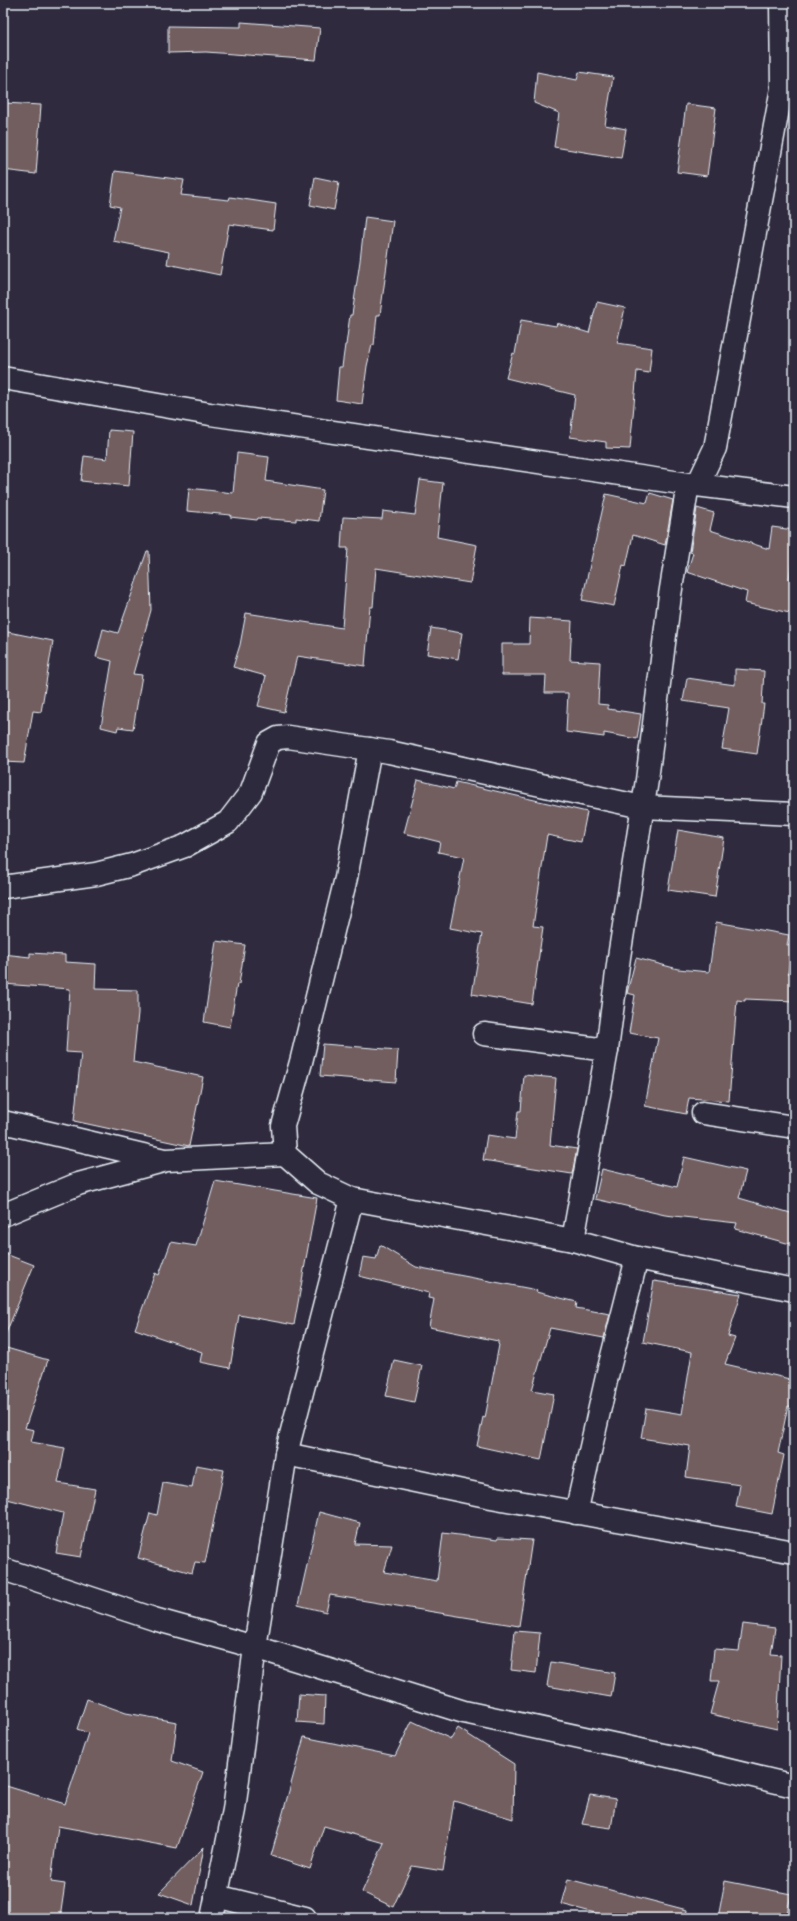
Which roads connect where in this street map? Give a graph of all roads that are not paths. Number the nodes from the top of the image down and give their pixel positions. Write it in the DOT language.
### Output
graph roads {
  1 [pos="781,3"];
  2 [pos="3,378"];
  3 [pos="693,484"];
  4 [pos="794,497"];
  5 [pos="370,749"];
  6 [pos="642,807"];
  7 [pos="794,814"];
  8 [pos="3,887"];
  9 [pos="484,1034"];
  10 [pos="607,1050"];
  11 [pos="703,1113"];
  12 [pos="3,1122"];
  13 [pos="794,1127"];
  14 [pos="285,1154"];
  15 [pos="167,1160"];
  16 [pos="352,1199"];
  17 [pos="3,1215"];
  18 [pos="573,1240"];
  19 [pos="637,1258"];
  20 [pos="794,1290"];
  21 [pos="286,1454"];
  22 [pos="576,1513"];
  23 [pos="794,1552"];
  24 [pos="3,1569"];
  25 [pos="255,1647"];
  26 [pos="794,1786"];
  27 [pos="216,1896"];
  28 [pos="212,1918"];
  29 [pos="305,1918"];
  1 -- 3 [label="street"];
  2 -- 3 [label="street"];
  3 -- 4 [label="street"];
  3 -- 6 [label="street"];
  5 -- 6 [label="street"];
  5 -- 8 [label="street"];
  5 -- 14 [label="street"];
  6 -- 7 [label="street"];
  6 -- 10 [label="street"];
  9 -- 10 [label="street"];
  10 -- 18 [label="street"];
  11 -- 13 [label="street"];
  12 -- 15 [label="street"];
  14 -- 15 [label="street"];
  14 -- 16 [label="street"];
  15 -- 17 [label="street"];
  16 -- 18 [label="street"];
  16 -- 21 [label="street"];
  18 -- 19 [label="street"];
  19 -- 20 [label="street"];
  19 -- 22 [label="street"];
  21 -- 22 [label="street"];
  21 -- 25 [label="street"];
  22 -- 23 [label="street"];
  24 -- 25 [label="street"];
  25 -- 26 [label="street"];
  25 -- 27 [label="street"];
  27 -- 28 [label="street"];
  27 -- 29 [label="street"];
}
